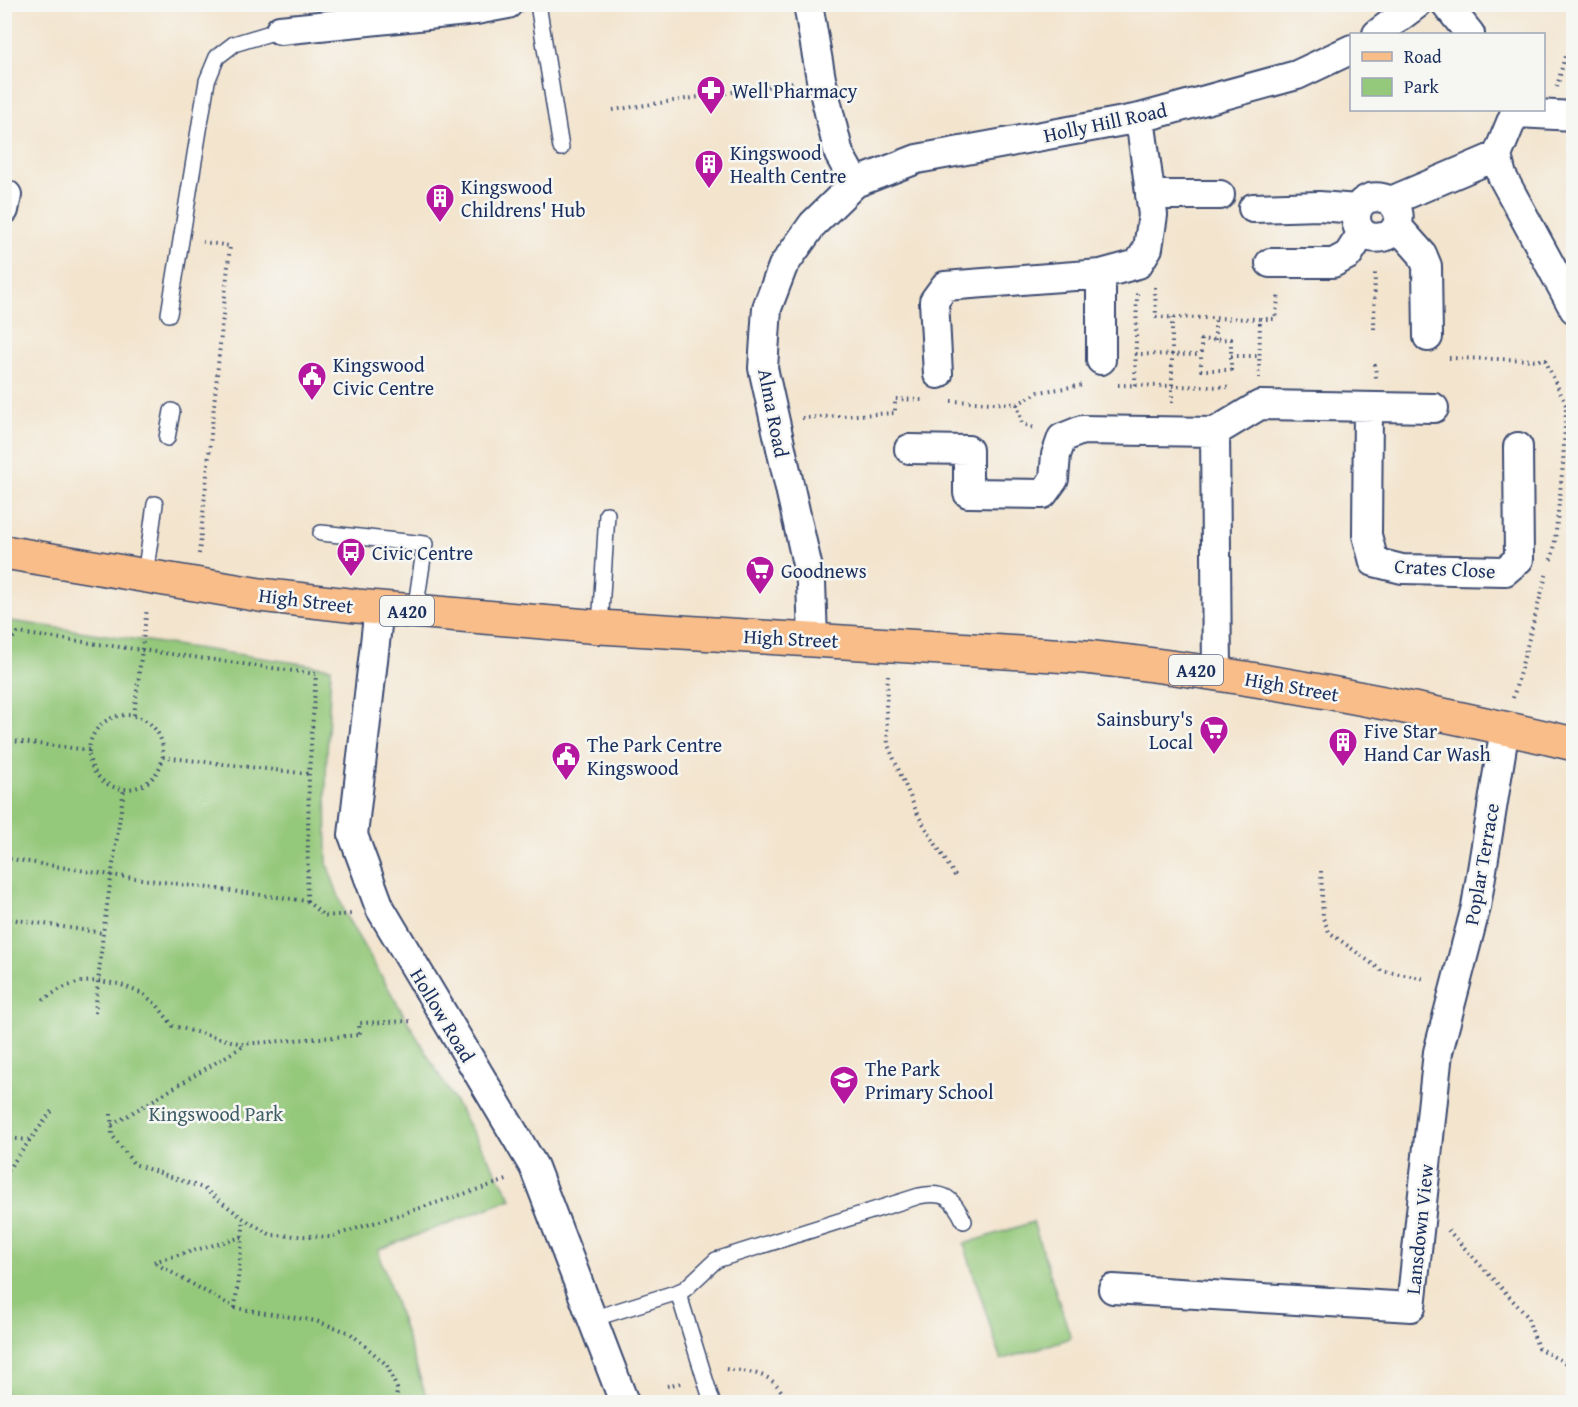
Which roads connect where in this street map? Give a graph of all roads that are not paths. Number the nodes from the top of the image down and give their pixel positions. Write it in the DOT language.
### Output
graph roads {
  1 [pos="508,4"];
  2 [pos="538,4"];
  3 [pos="808,4"];
  4 [pos="1417,4"];
  5 [pos="1446,4"];
  6 [pos="476,7"];
  7 [pos="280,30"];
  8 [pos="1378,33"];
  9 [pos="1469,33"];
  10 [pos="1350,50"];
  11 [pos="1516,111"];
  12 [pos="1565,115"];
  13 [pos="1140,118"];
  14 [pos="561,148"];
  15 [pos="1497,156"];
  16 [pos="855,183"];
  17 [pos="4,195"];
  18 [pos="1150,195"];
  19 [pos="1220,195"];
  20 [pos="1253,208"];
  21 [pos="4,210"];
  22 [pos="1376,221"];
  23 [pos="1278,263"];
  24 [pos="1101,274"];
  25 [pos="1574,309"];
  26 [pos="169,314"];
  27 [pos="1436,348"];
  28 [pos="1106,373"];
  29 [pos="938,374"];
  30 [pos="1368,408"];
  31 [pos="1434,408"];
  32 [pos="172,411"];
  33 [pos="1215,432"];
  34 [pos="167,438"];
  35 [pos="1518,447"];
  36 [pos="909,450"];
  37 [pos="155,504"];
  38 [pos="607,514"];
  39 [pos="321,533"];
  40 [pos="4,552"];
  41 [pos="147,576"];
  42 [pos="379,608"];
  43 [pos="416,612"];
  44 [pos="600,627"];
  45 [pos="813,639"];
  46 [pos="1217,673"];
  47 [pos="1505,728"];
  48 [pos="1574,744"];
  49 [pos="1453,990"];
  50 [pos="964,1221"];
  51 [pos="1113,1289"];
  52 [pos="678,1292"];
  53 [pos="592,1319"];
  54 [pos="624,1402"];
  55 [pos="712,1402"];
  1 -- 6 [label="street"];
  2 -- 14 [label="lane"];
  3 -- 16 [label="street"];
  4 -- 8 [label="street"];
  5 -- 9 [label="street"];
  6 -- 7 [label="street"];
  7 -- 26 [label="lane"];
  10 -- 13 [label="street, Holly Hill Road"];
  11 -- 12 [label="street"];
  11 -- 15 [label="street"];
  13 -- 16 [label="street, Holly Hill Road"];
  13 -- 18 [label="street"];
  15 -- 22 [label="street"];
  15 -- 25 [label="street"];
  16 -- 45 [label="street, Alma Road"];
  17 -- 21 [label="street"];
  18 -- 19 [label="street"];
  18 -- 24 [label="street"];
  20 -- 22 [label="street"];
  22 -- 23 [label="street"];
  22 -- 27 [label="street"];
  24 -- 28 [label="street"];
  24 -- 29 [label="street"];
  30 -- 31 [label="street"];
  30 -- 33 [label="street"];
  30 -- 35 [label="street, Crates Close"];
  32 -- 34 [label="lane"];
  33 -- 36 [label="street"];
  33 -- 46 [label="street"];
  37 -- 41 [label="lane"];
  38 -- 44 [label="lane"];
  39 -- 43 [label="lane"];
  40 -- 41 [label="main road, High Street / A420"];
  41 -- 42 [label="main road, High Street / A420"];
  42 -- 43 [label="main road, High Street / A420"];
  42 -- 53 [label="street, Hollow Road"];
  43 -- 44 [label="main road, High Street / A420"];
  44 -- 45 [label="main road, High Street / A420"];
  45 -- 46 [label="main road, High Street / A420"];
  46 -- 47 [label="main road, High Street / A420"];
  47 -- 48 [label="main road, High Street / A420"];
  47 -- 49 [label="street, Poplar Terrace"];
  49 -- 51 [label="street, Lansdown View"];
  50 -- 52 [label="lane"];
  52 -- 53 [label="lane"];
  52 -- 55 [label="lane"];
  53 -- 54 [label="street, Hollow Road"];
}
